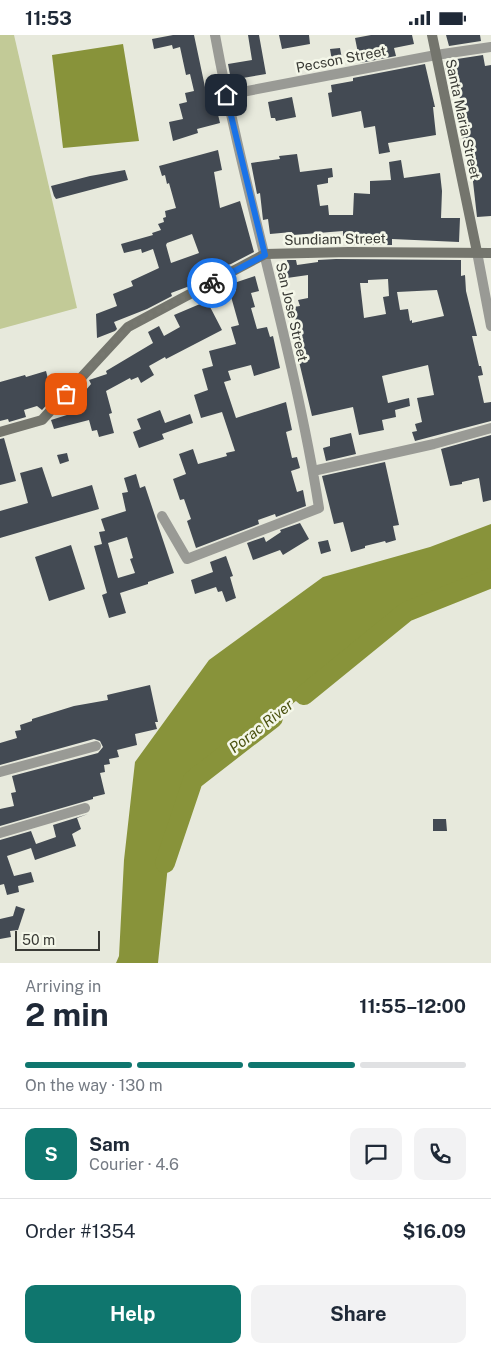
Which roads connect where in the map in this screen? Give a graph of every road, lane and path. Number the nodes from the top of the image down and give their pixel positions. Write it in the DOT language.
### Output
graph roads {
  1 [pos="214,35"];
  2 [pos="432,35"];
  3 [pos="491,47"];
  4 [pos="436,55"];
  5 [pos="226,95"];
  6 [pos="477,252"];
  7 [pos="491,253"];
  8 [pos="265,255"];
  9 [pos="491,325"];
  10 [pos="491,428"];
  11 [pos="0,432"];
  12 [pos="313,471"];
  13 [pos="162,516"];
  14 [pos="96,745"];
  15 [pos="0,772"];
  16 [pos="85,807"];
  17 [pos="0,833"];
  1 -- 5 [label="street, San Jose Street"];
  2 -- 4 [label="street, Santa Maria Street"];
  3 -- 4 [label="street, Pecson Street"];
  4 -- 5 [label="street, Pecson Street"];
  4 -- 6 [label="street, Santa Maria Street"];
  5 -- 8 [label="street, San Jose Street"];
  6 -- 7 [label="street, Sundiam Street"];
  6 -- 8 [label="street, Sundiam Street"];
  6 -- 9 [label="street, Santa Maria Street"];
  8 -- 11 [label="street, Sundiam Street"];
  8 -- 12 [label="street, San Jose Street"];
  10 -- 12 [label="street"];
  12 -- 13 [label="street, San Jose Street"];
  14 -- 15 [label="street"];
  16 -- 17 [label="street"];
}
